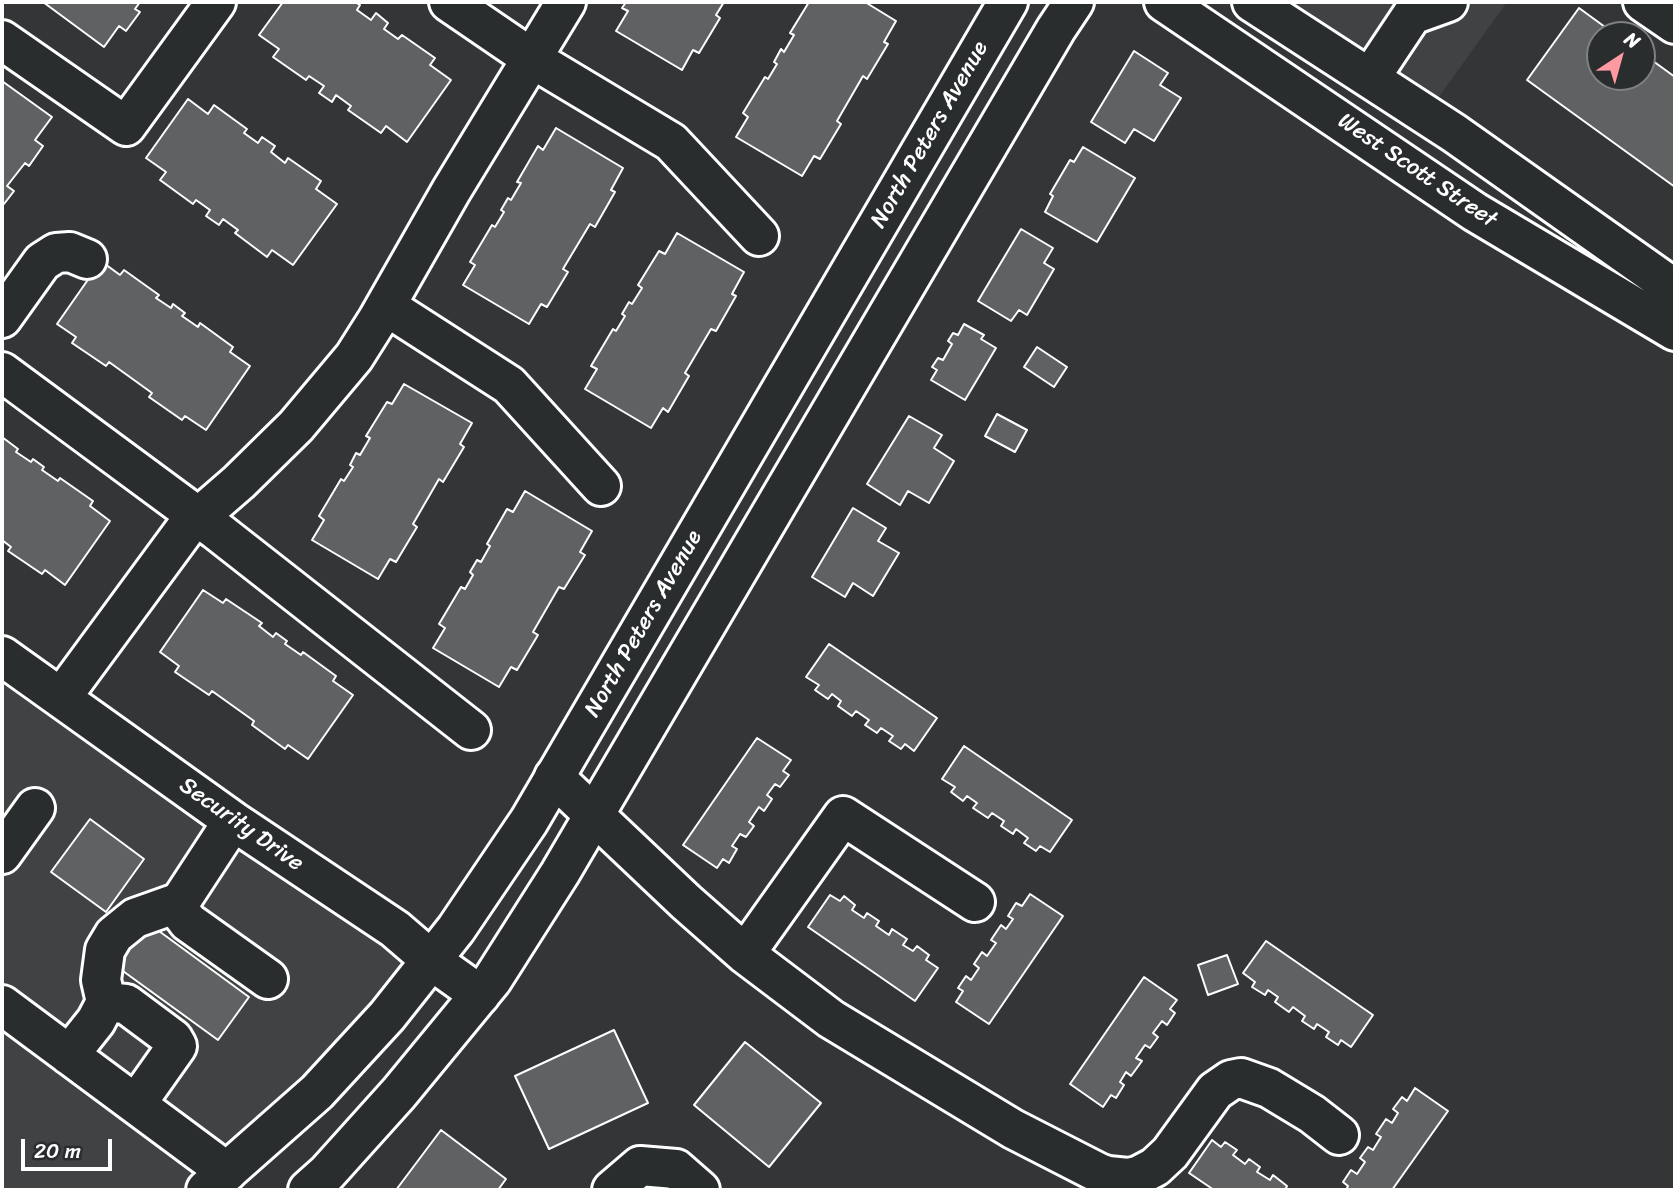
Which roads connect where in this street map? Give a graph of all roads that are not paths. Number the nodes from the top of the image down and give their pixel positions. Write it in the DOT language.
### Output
graph roads {
  1 [pos="216,2"];
  2 [pos="449,2"];
  3 [pos="566,2"];
  4 [pos="1008,2"];
  5 [pos="1074,2"];
  6 [pos="1164,2"];
  7 [pos="1448,2"];
  8 [pos="1643,2"];
  9 [pos="1255,3"];
  10 [pos="1410,8"];
  11 [pos="1675,23"];
  12 [pos="2,40"];
  13 [pos="531,58"];
  14 [pos="1370,78"];
  15 [pos="759,236"];
  16 [pos="87,259"];
  17 [pos="1675,289"];
  18 [pos="386,306"];
  19 [pos="2,318"];
  20 [pos="1675,331"];
  21 [pos="2,372"];
  22 [pos="601,486"];
  23 [pos="199,517"];
  24 [pos="2,656"];
  25 [pos="61,698"];
  26 [pos="471,730"];
  27 [pos="554,777"];
  28 [pos="35,808"];
  29 [pos="593,816"];
  30 [pos="233,821"];
  31 [pos="2,854"];
  32 [pos="180,902"];
  33 [pos="975,902"];
  34 [pos="745,954"];
  35 [pos="431,960"];
  36 [pos="268,979"];
  37 [pos="480,995"];
  38 [pos="106,1002"];
  39 [pos="2,1005"];
  40 [pos="69,1055"];
  41 [pos="136,1104"];
  42 [pos="1339,1135"];
  43 [pos="217,1181"];
  44 [pos="308,1190"];
  45 [pos="612,1190"];
  46 [pos="700,1190"];
  1 -- 12 [label="main road"];
  2 -- 13 [label="main road"];
  3 -- 13 [label="main road"];
  4 -- 27 [label="main road, North Peters Avenue"];
  5 -- 29 [label="main road"];
  6 -- 20 [label="main road, West Scott Street"];
  7 -- 10 [label="main road"];
  8 -- 11 [label="main road"];
  9 -- 14 [label="main road"];
  10 -- 14 [label="main road"];
  13 -- 15 [label="main road"];
  13 -- 18 [label="main road"];
  14 -- 17 [label="main road"];
  16 -- 19 [label="main road"];
  18 -- 22 [label="main road"];
  18 -- 23 [label="main road"];
  21 -- 23 [label="main road"];
  23 -- 25 [label="main road"];
  23 -- 26 [label="main road"];
  24 -- 25 [label="main road, Security Drive"];
  25 -- 30 [label="main road, Security Drive"];
  27 -- 29 [label="main road"];
  27 -- 35 [label="main road, North Peters Avenue"];
  28 -- 31 [label="main road"];
  29 -- 34 [label="main road"];
  29 -- 37 [label="main road"];
  30 -- 32 [label="main road"];
  30 -- 35 [label="main road, Security Drive"];
  32 -- 36 [label="main road"];
  32 -- 38 [label="main road"];
  33 -- 34 [label="main road"];
  34 -- 42 [label="main road"];
  35 -- 37 [label="main road, Security Drive"];
  35 -- 43 [label="main road, North Peters Avenue"];
  37 -- 44 [label="main road"];
  38 -- 40 [label="main road"];
  38 -- 41 [label="main road"];
  39 -- 40 [label="main road"];
  40 -- 41 [label="main road"];
  41 -- 43 [label="main road"];
  45 -- 46 [label="main road"];
}
